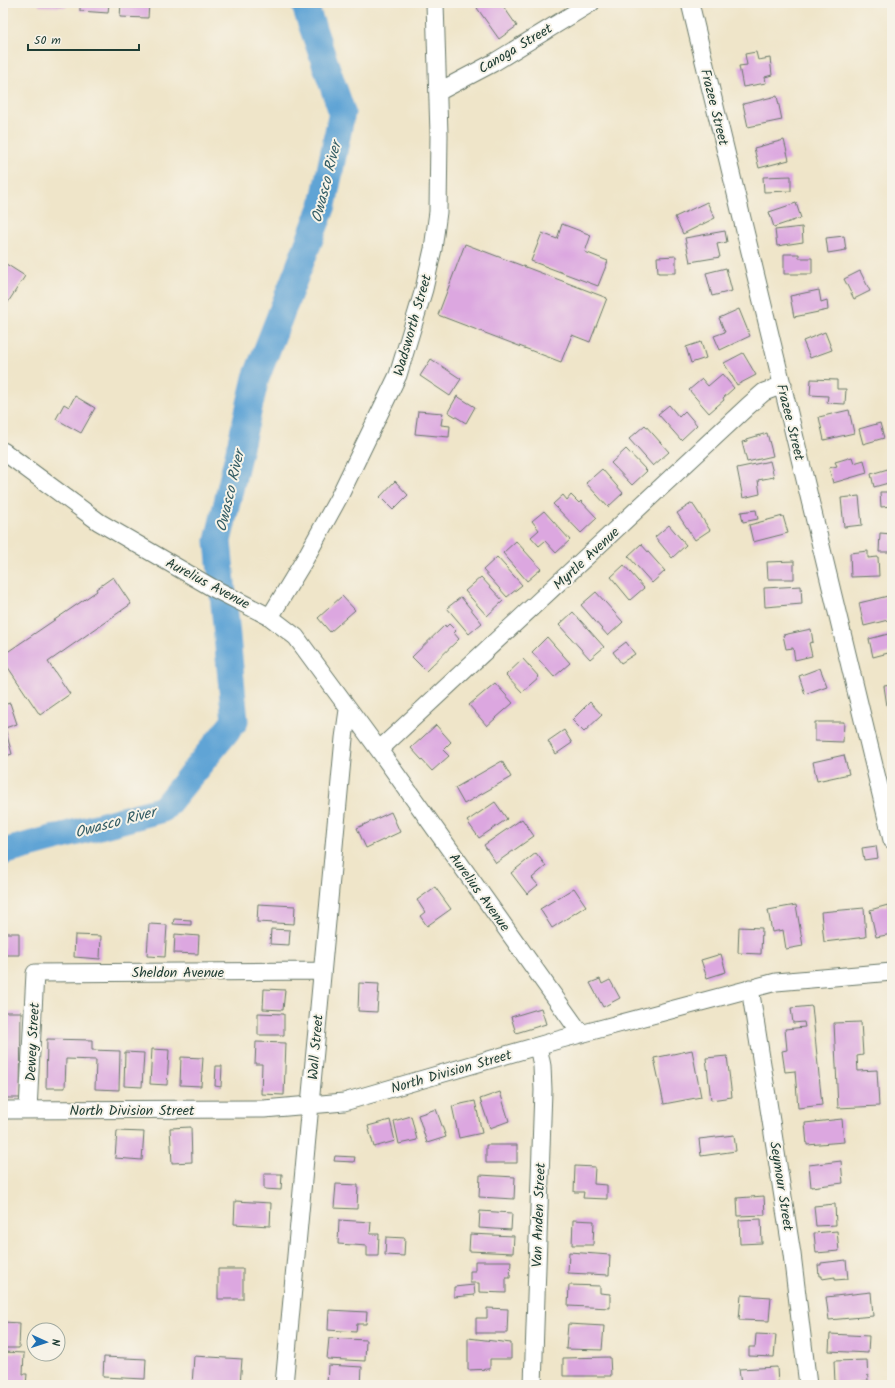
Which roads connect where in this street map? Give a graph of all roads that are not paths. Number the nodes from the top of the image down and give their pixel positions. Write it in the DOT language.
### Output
graph roads {
  1 [pos="435,3"];
  2 [pos="591,3"];
  3 [pos="690,3"];
  4 [pos="438,92"];
  5 [pos="782,385"];
  6 [pos="3,451"];
  7 [pos="265,614"];
  8 [pos="348,710"];
  9 [pos="379,750"];
  10 [pos="892,840"];
  11 [pos="322,971"];
  12 [pos="892,972"];
  13 [pos="35,973"];
  14 [pos="750,988"];
  15 [pos="581,1034"];
  16 [pos="538,1046"];
  17 [pos="310,1106"];
  18 [pos="3,1110"];
  19 [pos="28,1110"];
  20 [pos="284,1385"];
  21 [pos="533,1385"];
  22 [pos="808,1385"];
  1 -- 4 [label="street, Wadsworth Street"];
  2 -- 4 [label="street, Canoga Street"];
  3 -- 5 [label="street, Frazee Street"];
  4 -- 7 [label="street, Wadsworth Street"];
  5 -- 9 [label="street, Myrtle Avenue"];
  5 -- 10 [label="street, Frazee Street"];
  6 -- 7 [label="street, Aurelius Avenue"];
  7 -- 8 [label="street, Aurelius Avenue"];
  8 -- 9 [label="street, Aurelius Avenue"];
  8 -- 11 [label="street, Wall Street"];
  9 -- 15 [label="street, Aurelius Avenue"];
  11 -- 13 [label="street, Sheldon Avenue"];
  11 -- 17 [label="street, Wall Street"];
  12 -- 14 [label="street, North Division Street"];
  13 -- 19 [label="street, Dewey Street"];
  14 -- 15 [label="street, North Division Street"];
  14 -- 22 [label="street, Seymour Street"];
  15 -- 16 [label="street, North Division Street"];
  16 -- 17 [label="street, North Division Street"];
  16 -- 21 [label="street, Van Anden Street"];
  17 -- 19 [label="street, North Division Street"];
  17 -- 20 [label="street, Wall Street"];
  18 -- 19 [label="street, North Division Street"];
}
